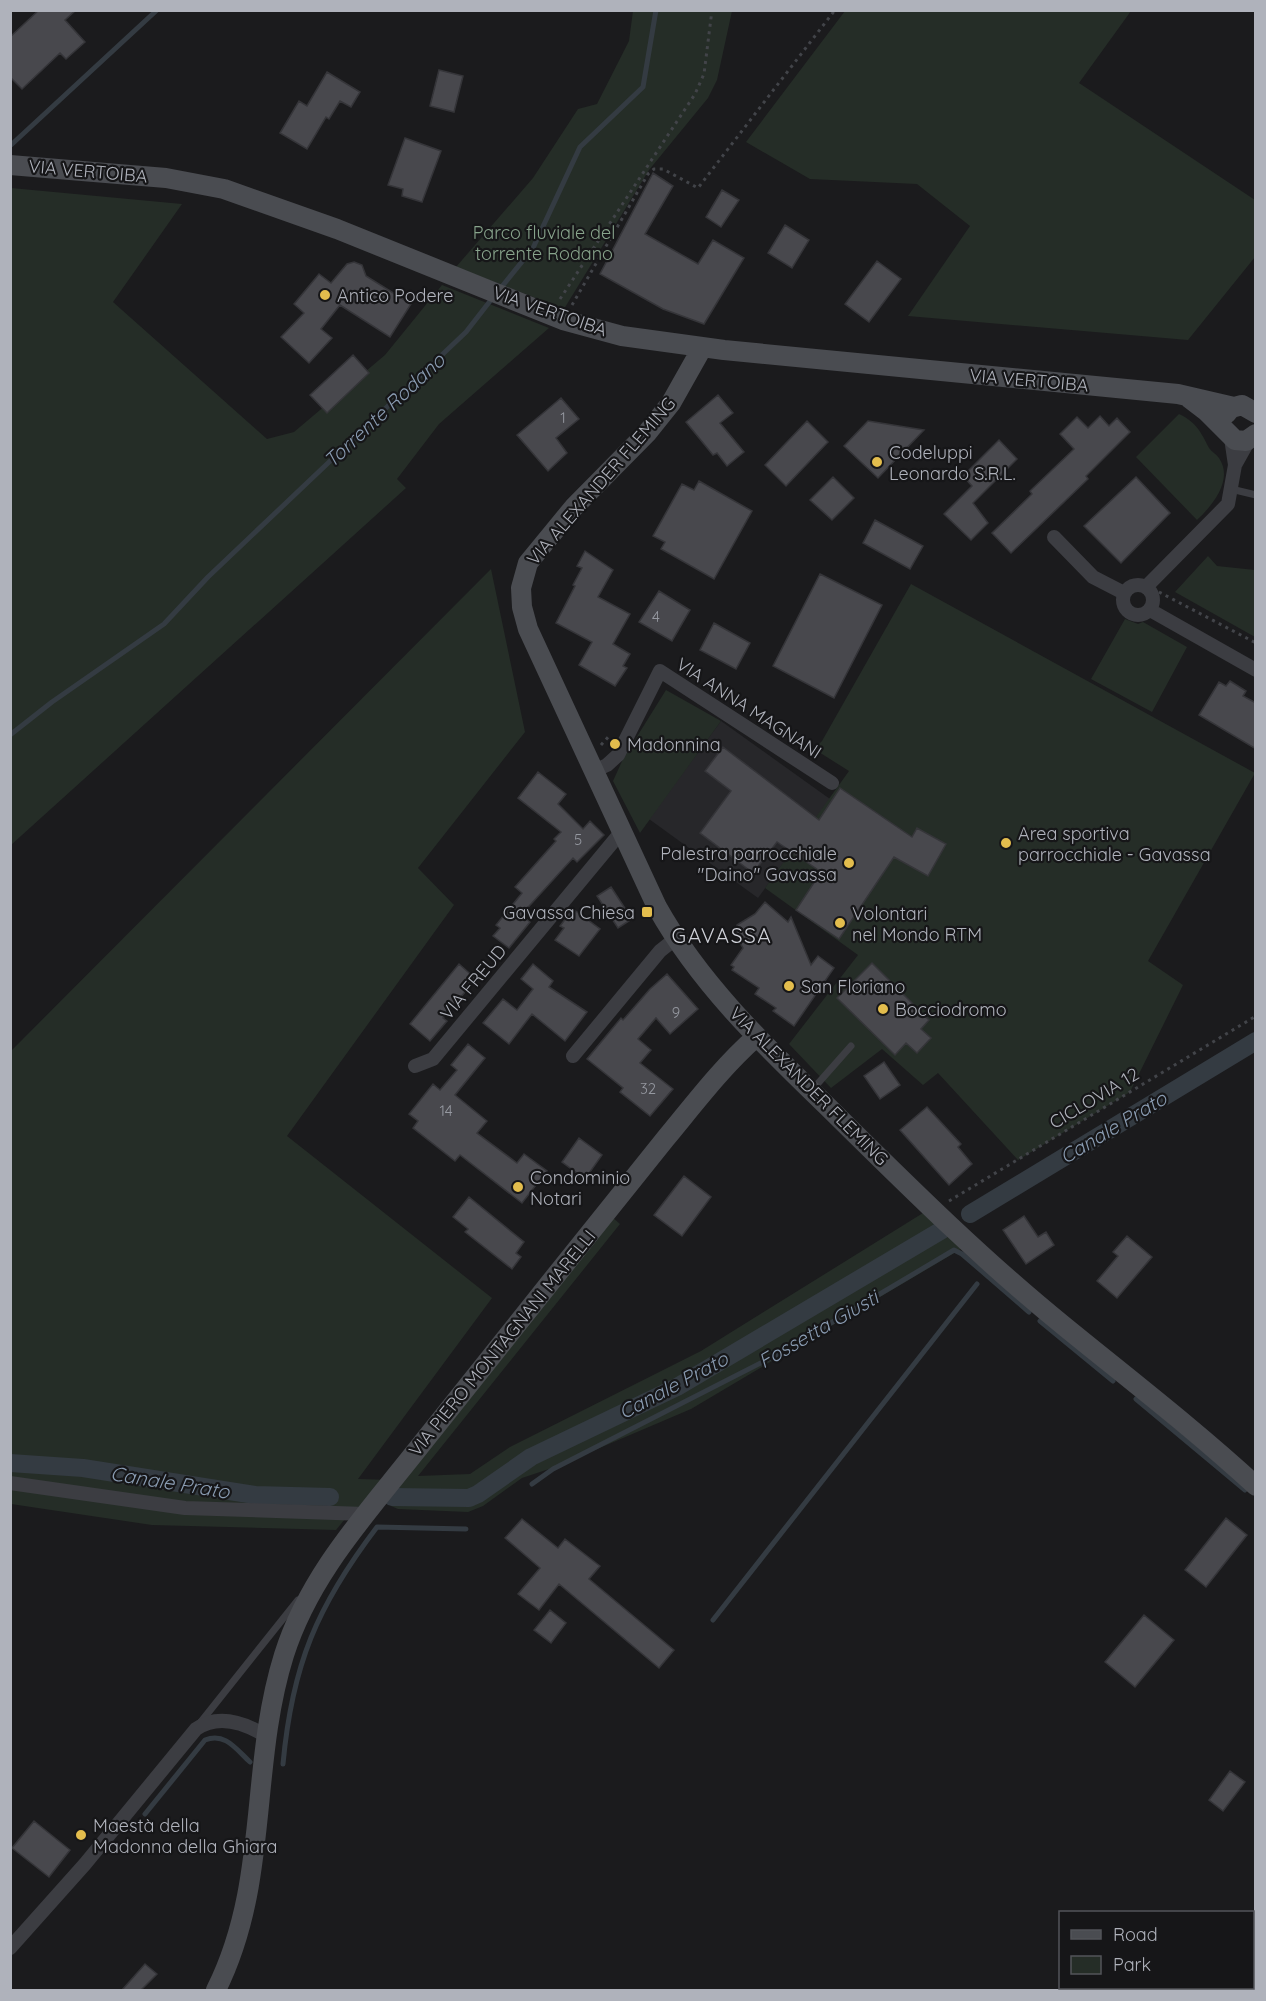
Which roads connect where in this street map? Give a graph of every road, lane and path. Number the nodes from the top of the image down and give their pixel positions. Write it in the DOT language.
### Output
graph roads {
  1 [pos="712,10"];
  2 [pos="835,10"];
  3 [pos="10,165"];
  4 [pos="563,312"];
  5 [pos="702,348"];
  6 [pos="1178,394"];
  7 [pos="1249,409"];
  8 [pos="1245,436"];
  9 [pos="1231,489"];
  10 [pos="1256,495"];
  11 [pos="1054,537"];
  12 [pos="1146,587"];
  13 [pos="1124,593"];
  14 [pos="1150,610"];
  15 [pos="1256,643"];
  16 [pos="1256,670"];
  17 [pos="594,771"];
  18 [pos="832,783"];
  19 [pos="622,831"];
  20 [pos="675,939"];
  21 [pos="1256,1016"];
  22 [pos="756,1037"];
  23 [pos="851,1046"];
  24 [pos="573,1056"];
  25 [pos="415,1066"];
  26 [pos="811,1090"];
  27 [pos="946,1203"];
  28 [pos="10,1483"];
  29 [pos="1256,1486"];
  30 [pos="365,1514"];
  31 [pos="328,1563"];
  32 [pos="196,1729"];
  33 [pos="266,1736"];
  34 [pos="10,1948"];
  35 [pos="216,1990"];
  1 -- 4 [label="path"];
  2 -- 4 [label="path"];
  3 -- 4 [label="street, VIA VERTOIBA"];
  4 -- 5 [label="street, VIA VERTOIBA"];
  5 -- 6 [label="street, VIA VERTOIBA"];
  5 -- 17 [label="street, VIA ALEXANDER FLEMING"];
  6 -- 7 [label="street, VIA VERTOIBA"];
  6 -- 8 [label="street"];
  7 -- 8 [label="street"];
  8 -- 9 [label="street"];
  9 -- 10 [label="lane"];
  9 -- 12 [label="street"];
  11 -- 13 [label="street"];
  12 -- 13 [label="street"];
  12 -- 14 [label="street"];
  12 -- 15 [label="path"];
  13 -- 14 [label="street"];
  14 -- 16 [label="street"];
  17 -- 18 [label="street, VIA ANNA MAGNANI"];
  17 -- 19 [label="street, VIA ALEXANDER FLEMING"];
  19 -- 20 [label="street, VIA ALEXANDER FLEMING"];
  19 -- 25 [label="street, VIA FREUD"];
  20 -- 22 [label="street, VIA ALEXANDER FLEMING"];
  20 -- 24 [label="street"];
  21 -- 27 [label="path, CICLOVIA 12"];
  22 -- 26 [label="street, VIA ALEXANDER FLEMING"];
  22 -- 30 [label="street, VIA PIERO MONTAGNANI MARELLI"];
  23 -- 26 [label="lane"];
  26 -- 29 [label="street, VIA ALEXANDER FLEMING"];
  28 -- 30 [label="street"];
  30 -- 31 [label="street, VIA PIERO MONTAGNANI MARELLI"];
  31 -- 32 [label="lane"];
  31 -- 33 [label="street, VIA PIERO MONTAGNANI MARELLI"];
  32 -- 33 [label="street"];
  32 -- 34 [label="street"];
  33 -- 35 [label="street, VIA PIERO MONTAGNANI MARELLI"];
}
